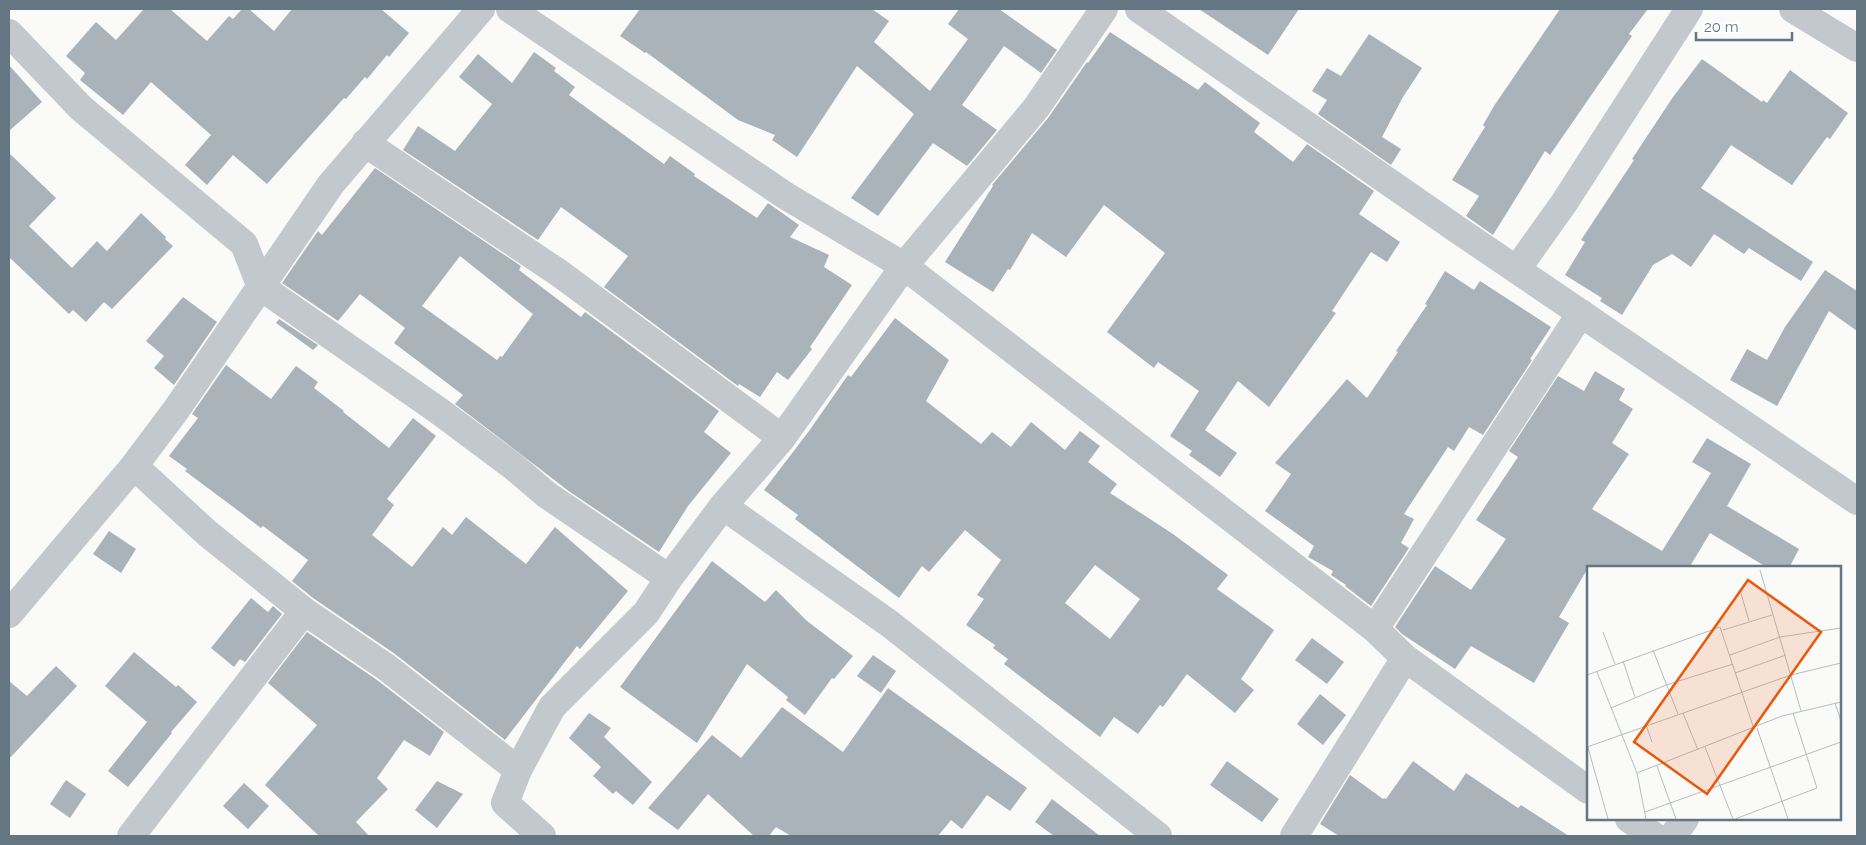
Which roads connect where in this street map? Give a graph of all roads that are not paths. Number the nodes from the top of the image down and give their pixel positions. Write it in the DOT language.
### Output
graph roads {
  1 [pos="480,9"];
  2 [pos="510,9"];
  3 [pos="1104,9"];
  4 [pos="1139,9"];
  5 [pos="1689,9"];
  6 [pos="1792,9"];
  7 [pos="9,32"];
  8 [pos="1857,48"];
  9 [pos="365,143"];
  10 [pos="904,266"];
  11 [pos="1517,269"];
  12 [pos="261,287"];
  13 [pos="1581,313"];
  14 [pos="782,438"];
  15 [pos="134,466"];
  16 [pos="1857,501"];
  17 [pos="724,506"];
  18 [pos="669,578"];
  19 [pos="304,611"];
  20 [pos="9,614"];
  21 [pos="1375,629"];
  22 [pos="1405,658"];
  23 [pos="518,770"];
  24 [pos="1587,789"];
  25 [pos="1630,820"];
  26 [pos="1684,820"];
  27 [pos="131,836"];
  28 [pos="542,836"];
  29 [pos="1158,836"];
  30 [pos="1294,836"];
  31 [pos="1654,836"];
  32 [pos="1673,836"];
  1 -- 9 [label="street"];
  2 -- 10 [label="street"];
  3 -- 10 [label="street"];
  4 -- 11 [label="street"];
  5 -- 11 [label="street"];
  6 -- 8 [label="street"];
  7 -- 12 [label="street"];
  9 -- 12 [label="street"];
  9 -- 14 [label="street"];
  10 -- 14 [label="street"];
  10 -- 21 [label="street"];
  11 -- 13 [label="street"];
  12 -- 15 [label="street"];
  12 -- 18 [label="street"];
  13 -- 16 [label="street"];
  13 -- 21 [label="street"];
  14 -- 17 [label="street"];
  15 -- 19 [label="street"];
  15 -- 20 [label="street"];
  17 -- 18 [label="street"];
  17 -- 29 [label="street"];
  18 -- 23 [label="street"];
  19 -- 23 [label="street"];
  19 -- 27 [label="street"];
  21 -- 22 [label="street"];
  22 -- 24 [label="street"];
  22 -- 30 [label="street"];
  23 -- 28 [label="street"];
  25 -- 31 [label="street"];
  26 -- 32 [label="street"];
}
